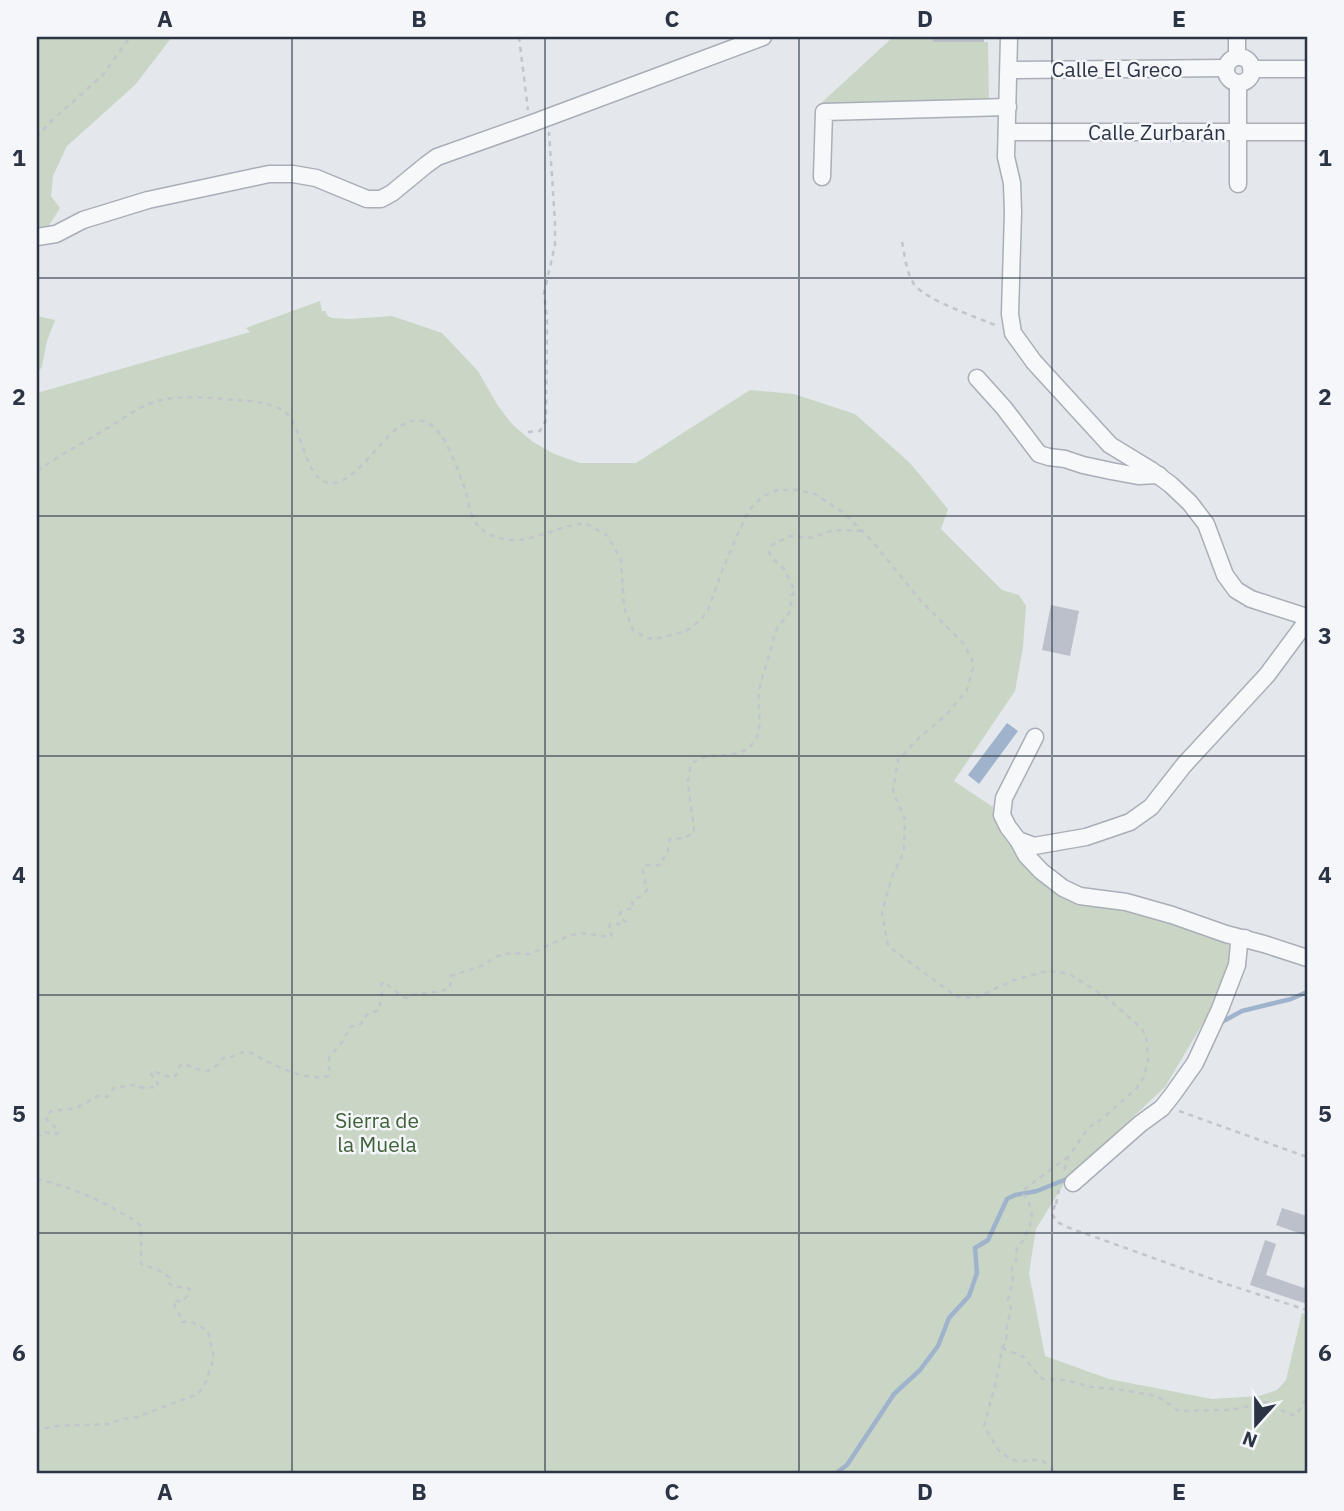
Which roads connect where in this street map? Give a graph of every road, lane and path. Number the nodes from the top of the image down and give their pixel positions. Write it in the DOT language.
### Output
graph roads {
  1 [pos="130,37"];
  2 [pos="519,37"];
  3 [pos="763,37"];
  4 [pos="1009,37"];
  5 [pos="1237,37"];
  6 [pos="1231,63"];
  7 [pos="1251,68"];
  8 [pos="1307,69"];
  9 [pos="1009,70"];
  10 [pos="1238,83"];
  11 [pos="1008,107"];
  12 [pos="547,118"];
  13 [pos="530,124"];
  14 [pos="1007,132"];
  15 [pos="1238,132"];
  16 [pos="1307,132"];
  17 [pos="37,138"];
  18 [pos="822,177"];
  19 [pos="1238,184"];
  20 [pos="37,237"];
  21 [pos="902,242"];
  22 [pos="1013,333"];
  23 [pos="977,378"];
  24 [pos="528,432"];
  25 [pos="37,471"];
  26 [pos="1159,475"];
  27 [pos="861,531"];
  28 [pos="1307,619"];
  29 [pos="1035,737"];
  30 [pos="1018,840"];
  31 [pos="1245,938"];
  32 [pos="1307,958"];
  33 [pos="1162,1108"];
  34 [pos="37,1138"];
  35 [pos="1307,1157"];
  36 [pos="37,1179"];
  37 [pos="1073,1183"];
  38 [pos="1307,1310"];
  39 [pos="1002,1348"];
  40 [pos="1307,1394"];
  41 [pos="37,1430"];
  42 [pos="1063,1474"];
  1 -- 17 [label="path"];
  2 -- 13 [label="path"];
  3 -- 12 [label="street"];
  4 -- 9 [label="street"];
  5 -- 6 [label="street"];
  6 -- 7 [label="street"];
  6 -- 9 [label="street, Calle El Greco"];
  6 -- 10 [label="street"];
  7 -- 8 [label="street"];
  7 -- 10 [label="street"];
  9 -- 11 [label="street"];
  10 -- 15 [label="street"];
  11 -- 14 [label="street"];
  11 -- 18 [label="street"];
  12 -- 13 [label="street"];
  12 -- 24 [label="path"];
  13 -- 20 [label="street"];
  14 -- 15 [label="street, Calle Zurbarán"];
  14 -- 22 [label="street"];
  15 -- 16 [label="street, Calle Zurbarán"];
  15 -- 19 [label="street"];
  21 -- 22 [label="path"];
  22 -- 26 [label="street"];
  23 -- 26 [label="street"];
  25 -- 27 [label="path"];
  26 -- 28 [label="street"];
  27 -- 34 [label="path"];
  27 -- 39 [label="path"];
  28 -- 30 [label="street"];
  29 -- 30 [label="street"];
  30 -- 31 [label="street"];
  31 -- 32 [label="street"];
  31 -- 33 [label="street"];
  33 -- 35 [label="path"];
  33 -- 37 [label="street"];
  36 -- 41 [label="path"];
  37 -- 38 [label="path"];
  39 -- 40 [label="path"];
  39 -- 42 [label="path"];
}
